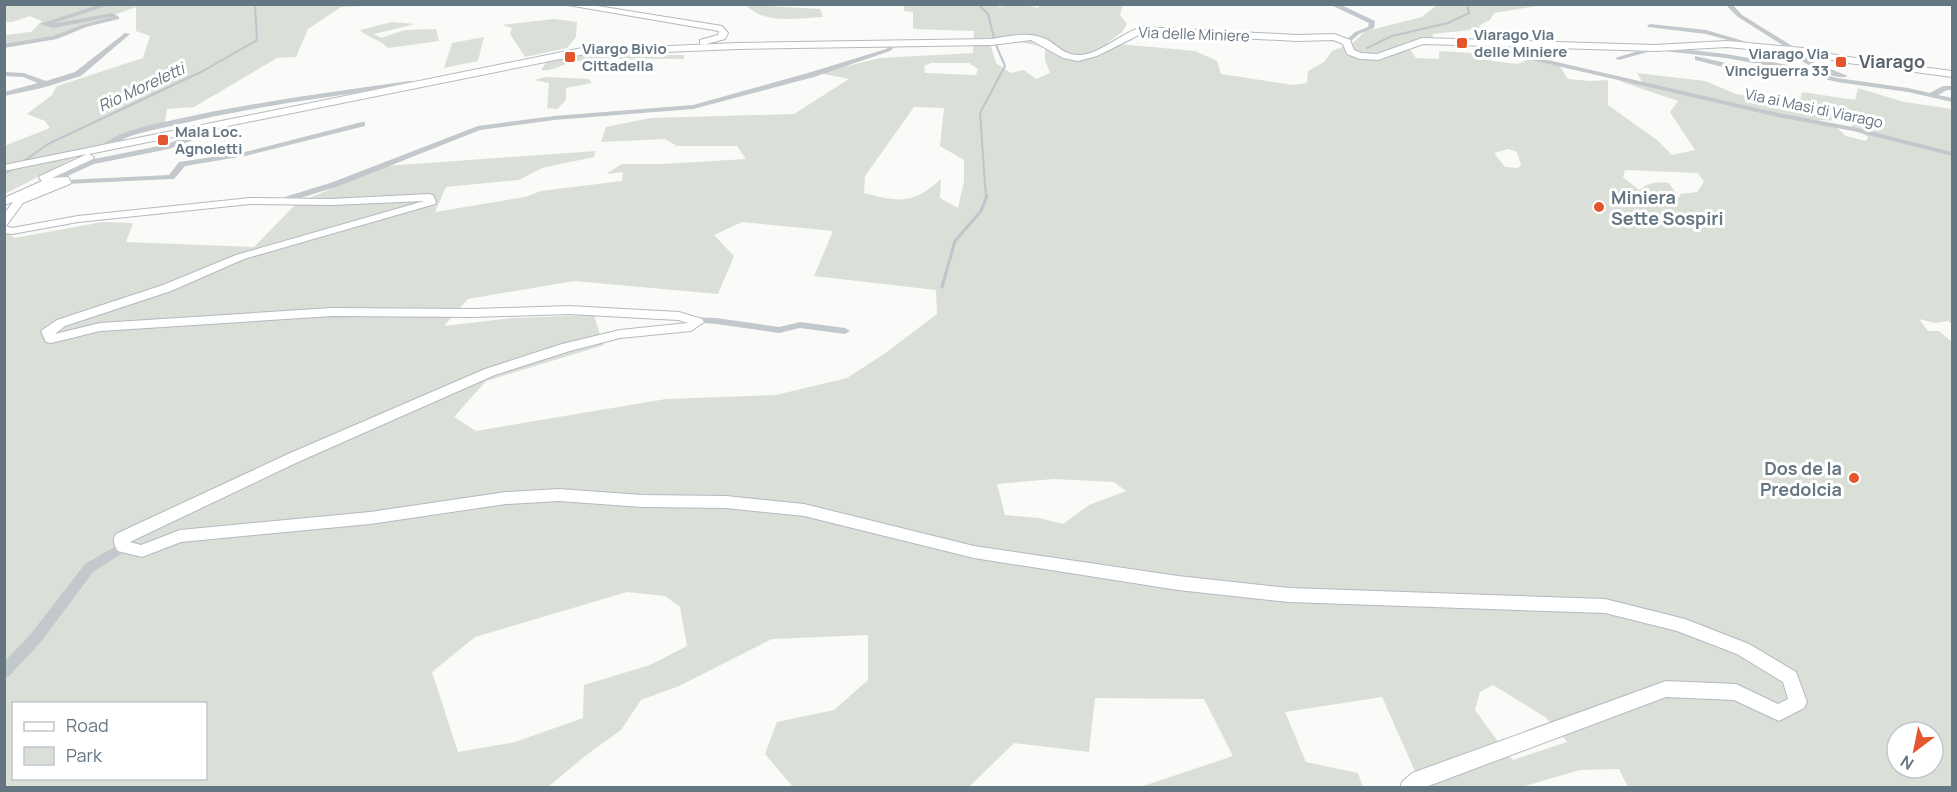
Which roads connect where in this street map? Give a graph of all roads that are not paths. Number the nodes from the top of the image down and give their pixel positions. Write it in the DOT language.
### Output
graph roads {
  1 [pos="110,4"];
  2 [pos="566,4"];
  3 [pos="1332,4"];
  4 [pos="1728,4"];
  5 [pos="1650,26"];
  6 [pos="128,33"];
  7 [pos="1357,33"];
  8 [pos="1334,37"];
  9 [pos="1458,41"];
  10 [pos="1347,42"];
  11 [pos="894,45"];
  12 [pos="4,46"];
  13 [pos="1764,47"];
  14 [pos="1654,48"];
  15 [pos="592,49"];
  16 [pos="1675,50"];
  17 [pos="1791,50"];
  18 [pos="1619,58"];
  19 [pos="1758,73"];
  20 [pos="4,74"];
  21 [pos="1953,74"];
  22 [pos="425,83"];
  23 [pos="1863,83"];
  24 [pos="39,86"];
  25 [pos="1953,88"];
  26 [pos="4,94"];
  27 [pos="1931,95"];
  28 [pos="1953,100"];
  29 [pos="241,121"];
  30 [pos="362,124"];
  31 [pos="100,149"];
  32 [pos="1953,154"];
  33 [pos="4,168"];
  34 [pos="66,182"];
  35 [pos="45,183"];
  36 [pos="4,197"];
  37 [pos="4,202"];
  38 [pos="277,202"];
  39 [pos="4,223"];
  40 [pos="4,229"];
  41 [pos="693,320"];
  42 [pos="845,331"];
  43 [pos="123,547"];
  44 [pos="4,672"];
  45 [pos="1409,788"];
  1 -- 12 [label="street"];
  2 -- 15 [label="street"];
  3 -- 7 [label="street"];
  4 -- 17 [label="street"];
  5 -- 13 [label="street"];
  6 -- 24 [label="street"];
  7 -- 8 [label="street"];
  7 -- 10 [label="street"];
  8 -- 10 [label="street, Via delle Miniere"];
  8 -- 11 [label="street, Via delle Miniere"];
  9 -- 10 [label="street, Via delle Miniere"];
  9 -- 14 [label="street, Via delle Miniere"];
  9 -- 32 [label="street, Via ai Masi di Viarago"];
  11 -- 15 [label="street, Via delle Miniere"];
  11 -- 38 [label="street"];
  13 -- 14 [label="street, Via delle Miniere"];
  13 -- 17 [label="street, Via delle Miniere"];
  14 -- 16 [label="street"];
  14 -- 18 [label="street"];
  15 -- 22 [label="street"];
  16 -- 19 [label="street"];
  16 -- 23 [label="street"];
  17 -- 21 [label="street, Via delle Miniere"];
  17 -- 23 [label="street"];
  20 -- 24 [label="street"];
  22 -- 29 [label="street"];
  22 -- 31 [label="street"];
  23 -- 27 [label="street"];
  24 -- 26 [label="street"];
  25 -- 27 [label="street"];
  27 -- 28 [label="street"];
  29 -- 31 [label="street"];
  29 -- 35 [label="street"];
  30 -- 34 [label="street"];
  31 -- 33 [label="street"];
  31 -- 36 [label="street"];
  34 -- 35 [label="street"];
  34 -- 39 [label="street"];
  35 -- 37 [label="street"];
  38 -- 40 [label="street"];
  38 -- 41 [label="street"];
  41 -- 42 [label="street"];
  41 -- 43 [label="street"];
  43 -- 44 [label="street"];
  43 -- 45 [label="street"];
}
